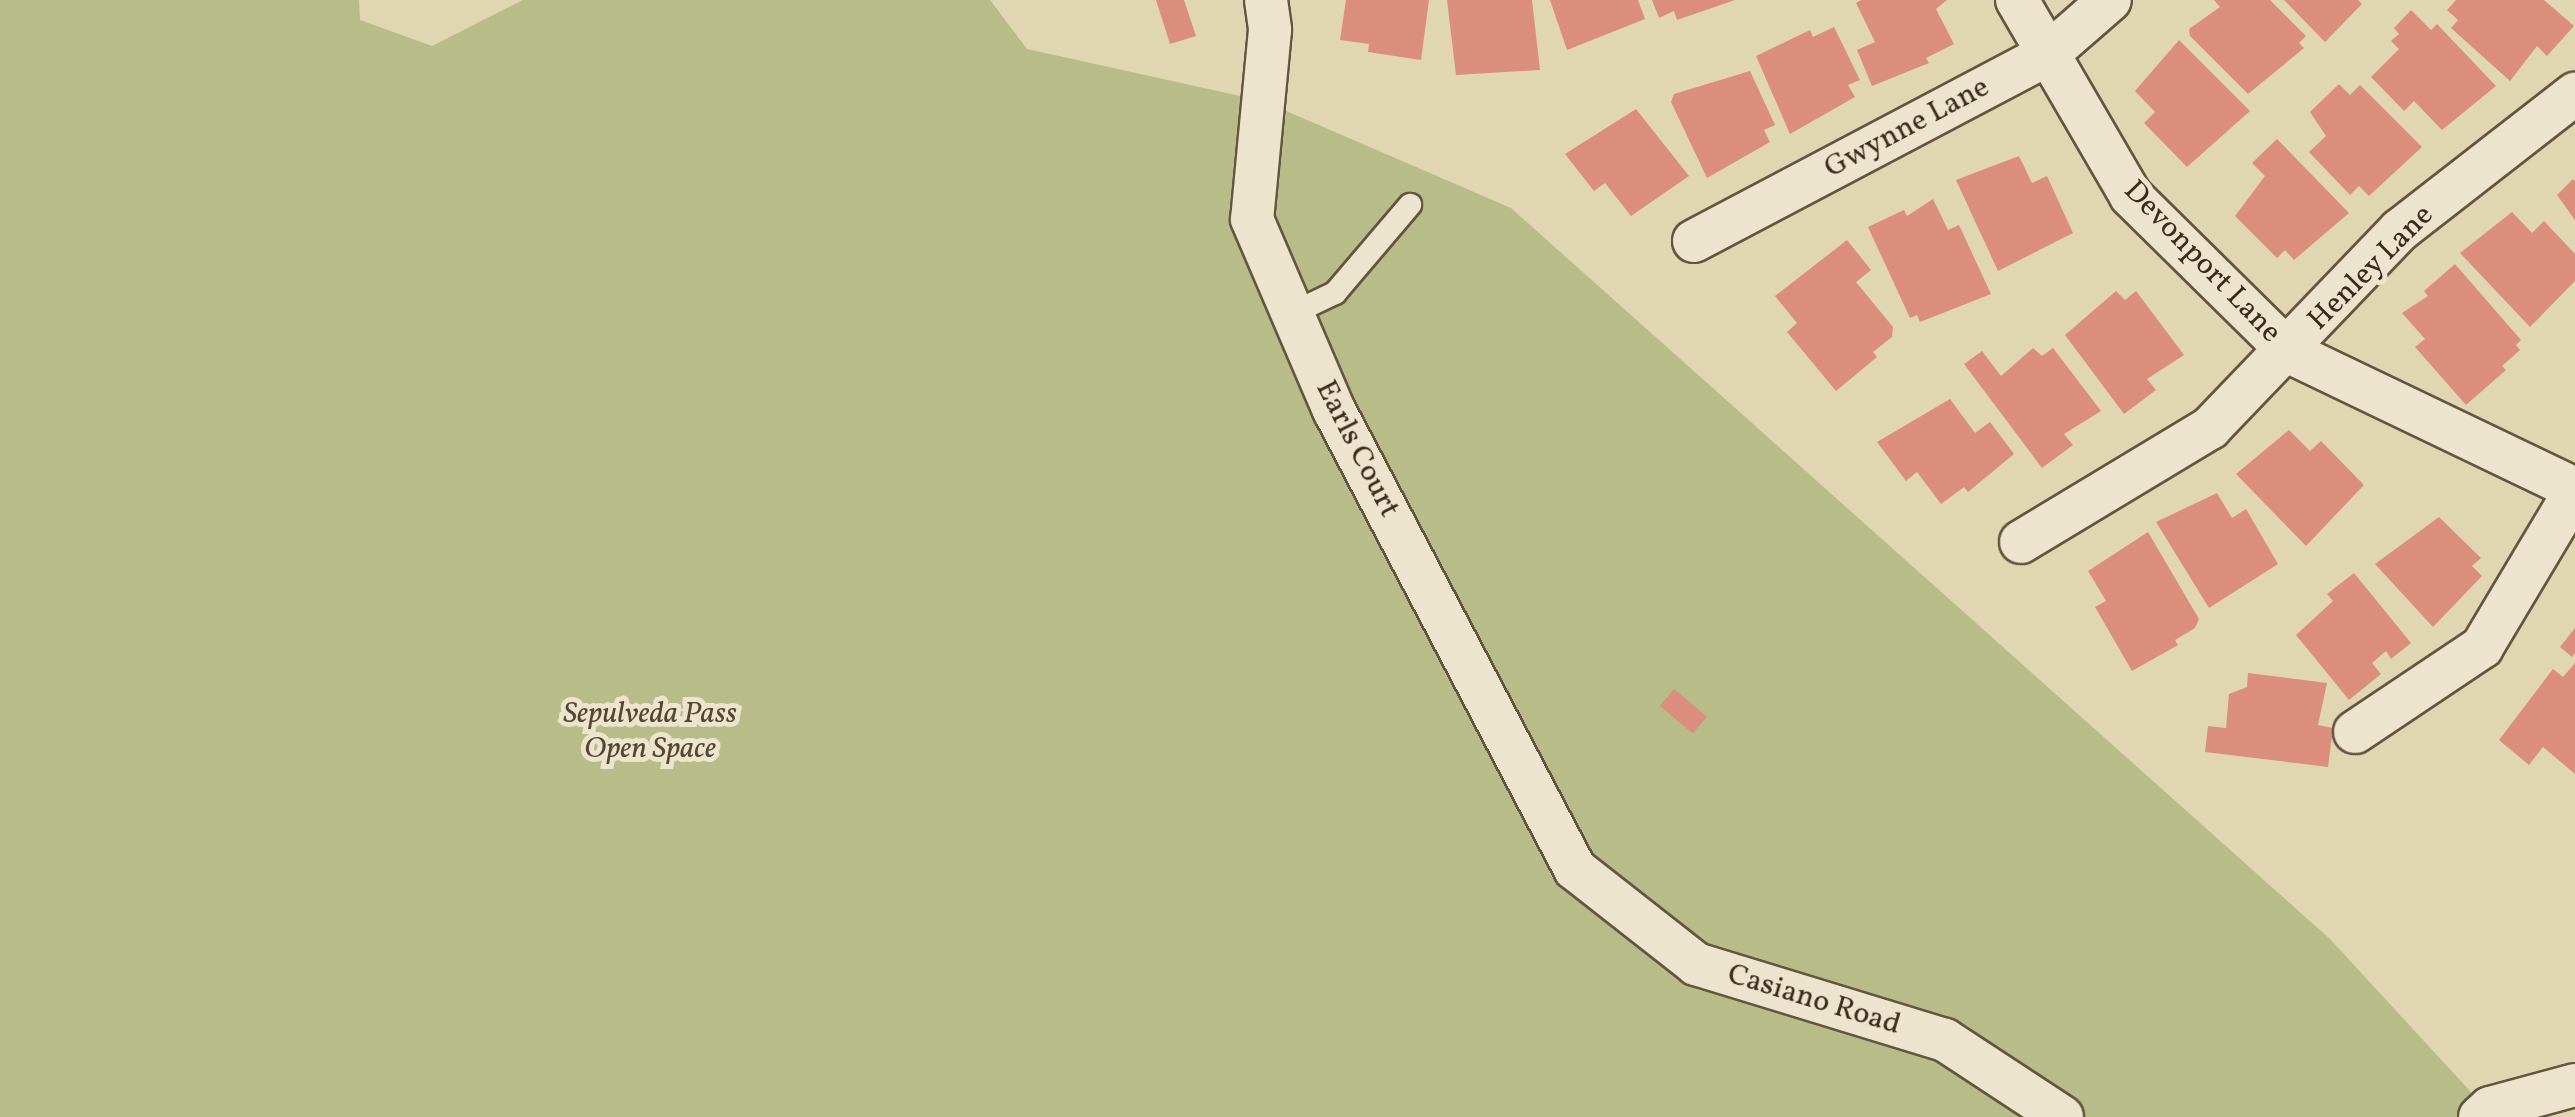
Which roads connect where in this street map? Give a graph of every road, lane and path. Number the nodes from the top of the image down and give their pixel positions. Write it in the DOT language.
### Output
graph roads {
  1 [pos="1266,0"];
  2 [pos="2017,0"];
  3 [pos="2110,0"];
  4 [pos="2048,54"];
  5 [pos="2575,94"];
  6 [pos="1410,205"];
  7 [pos="1694,242"];
  8 [pos="1293,313"];
  9 [pos="2289,352"];
  10 [pos="2575,490"];
  11 [pos="2021,542"];
  12 [pos="2355,732"];
  13 [pos="1575,868"];
  14 [pos="2575,1085"];
  15 [pos="2062,1117"];
  16 [pos="2480,1117"];
  1 -- 8 [label="street, Earls Court"];
  2 -- 4 [label="street, Devonport Lane"];
  3 -- 4 [label="street, Gwynne Lane"];
  4 -- 7 [label="street, Gwynne Lane"];
  4 -- 9 [label="street, Devonport Lane"];
  5 -- 9 [label="street, Henley Lane"];
  6 -- 8 [label="lane"];
  8 -- 13 [label="street, Earls Court"];
  9 -- 10 [label="street, Devonport Lane"];
  9 -- 11 [label="street, Henley Lane"];
  10 -- 12 [label="street"];
  13 -- 15 [label="street, Casiano Road"];
  14 -- 16 [label="street"];
}
